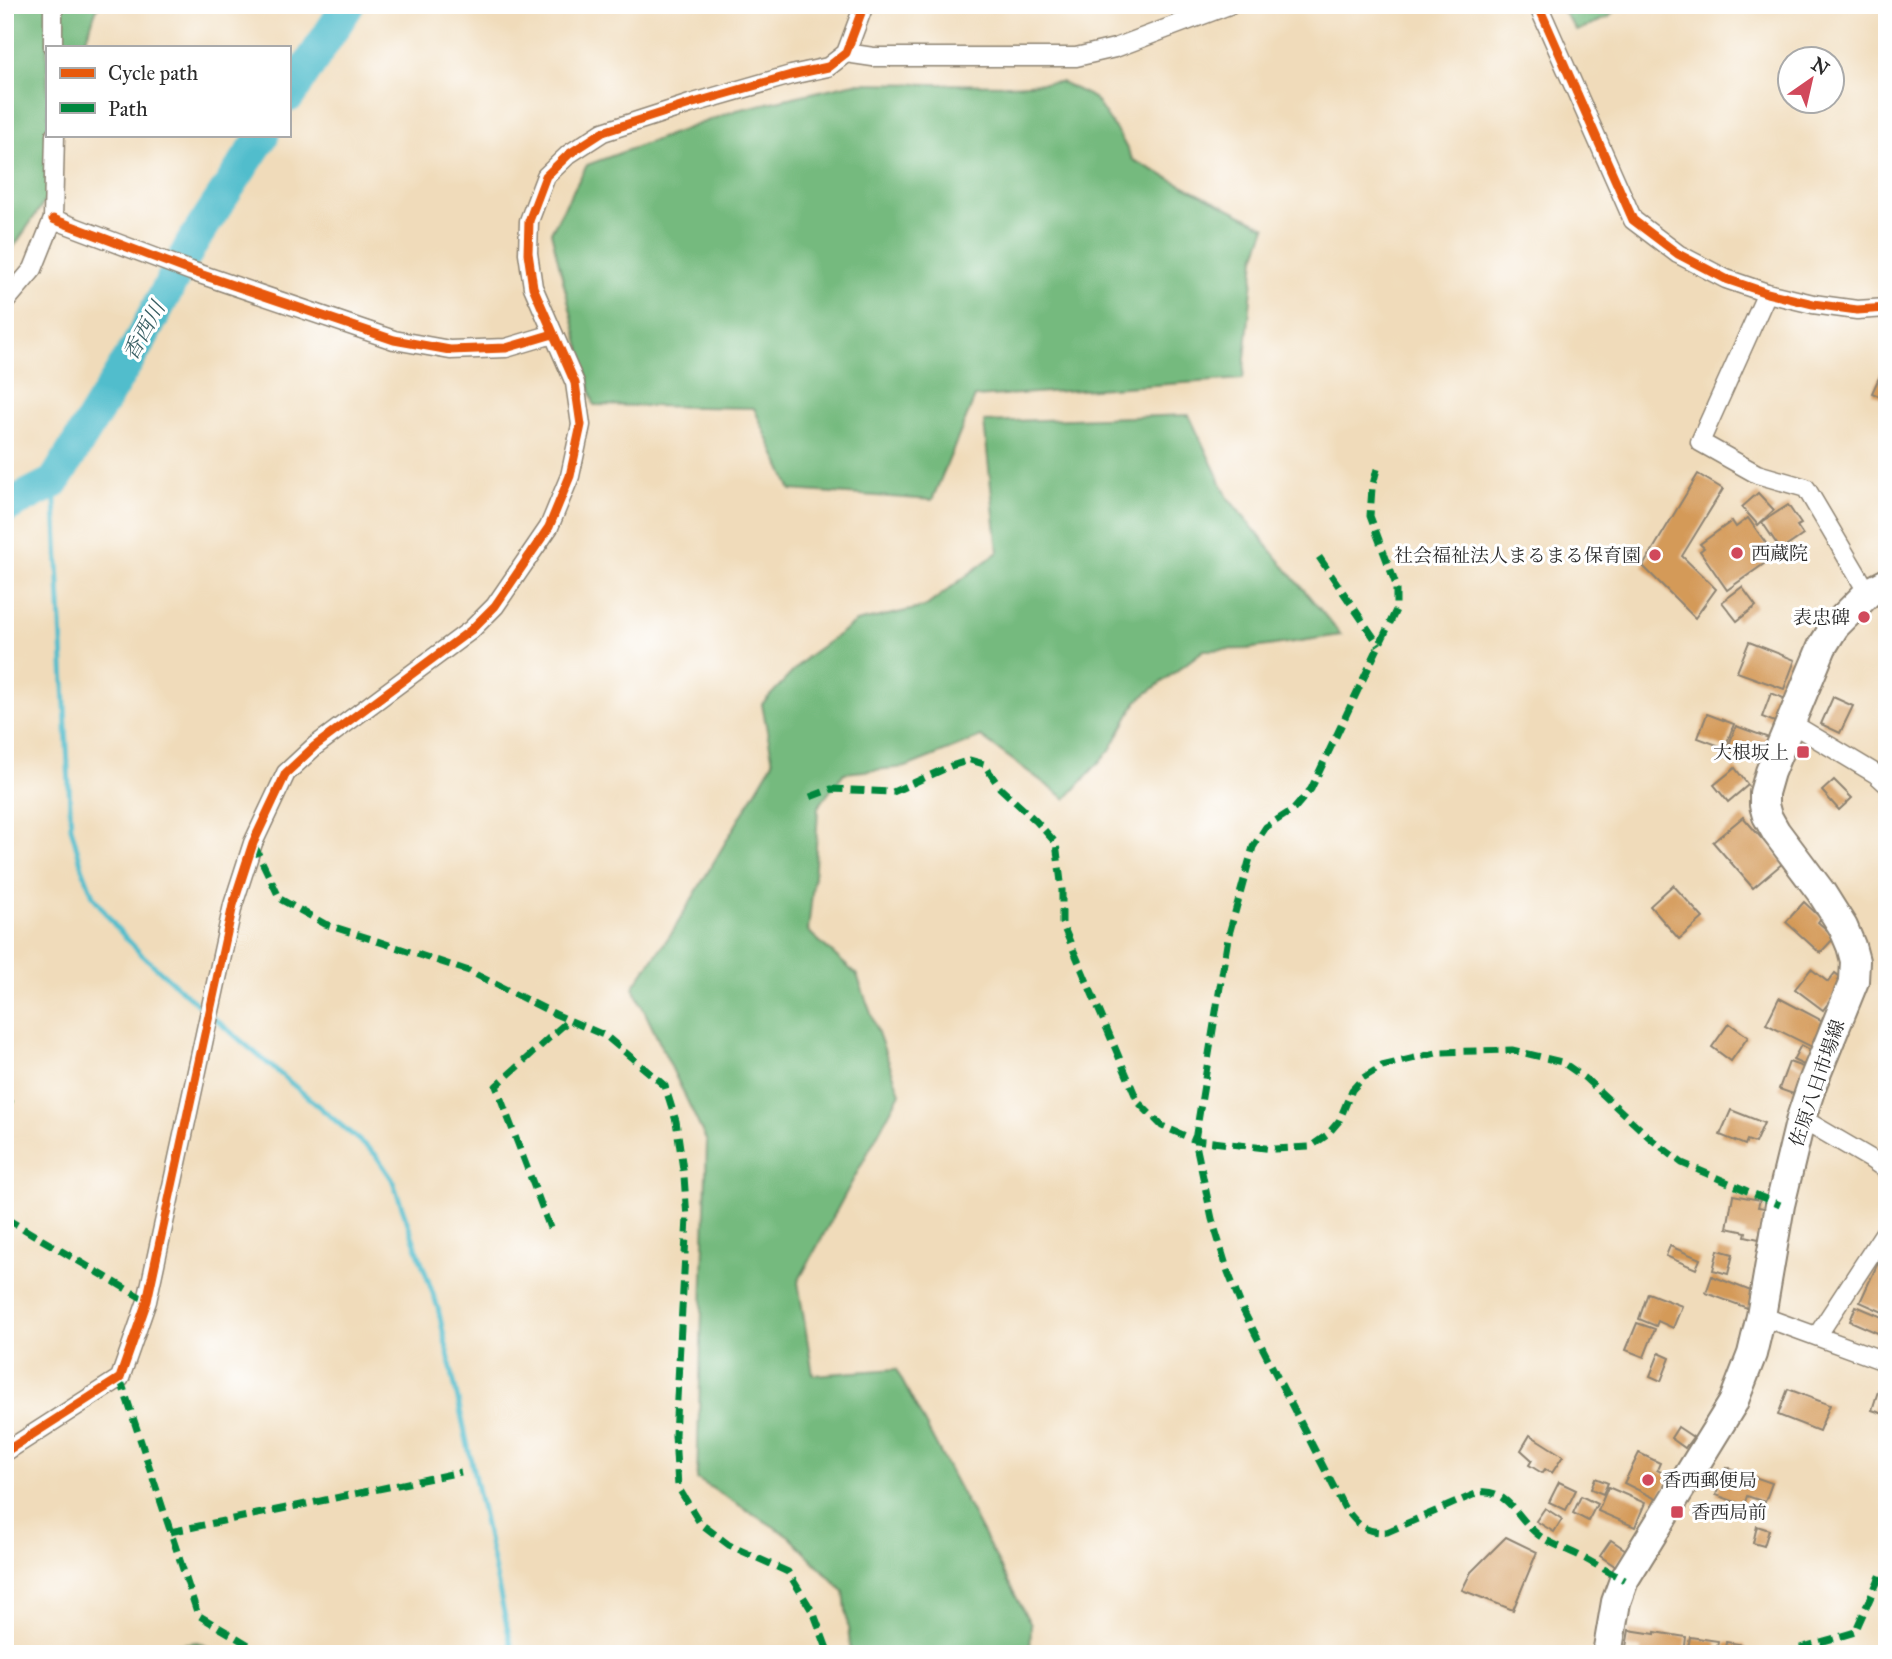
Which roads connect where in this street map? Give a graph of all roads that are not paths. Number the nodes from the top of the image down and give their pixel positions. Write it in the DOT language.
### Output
graph roads {
  1 [pos="53,5"];
  2 [pos="864,5"];
  3 [pos="1229,5"];
  4 [pos="1538,5"];
  5 [pos="53,46"];
  6 [pos="846,52"];
  7 [pos="55,136"];
  8 [pos="53,219"];
  9 [pos="1767,293"];
  10 [pos="5,302"];
  11 [pos="1887,308"];
  12 [pos="553,334"];
  13 [pos="1877,588"];
  14 [pos="1791,723"];
  15 [pos="1887,784"];
  16 [pos="1801,1118"];
  17 [pos="1887,1170"];
  18 [pos="1887,1229"];
  19 [pos="1761,1316"];
  20 [pos="1816,1336"];
  21 [pos="1887,1362"];
  22 [pos="5,1452"];
  23 [pos="1607,1654"];
  1 -- 5 [label="street"];
  2 -- 6 [label="street"];
  3 -- 6 [label="street"];
  4 -- 9 [label="street"];
  6 -- 12 [label="street"];
  7 -- 8 [label="street"];
  8 -- 10 [label="street"];
  8 -- 12 [label="street"];
  9 -- 11 [label="street"];
  9 -- 13 [label="street"];
  12 -- 22 [label="street"];
  13 -- 14 [label="main road, 佐原八日市場線"];
  14 -- 15 [label="street"];
  14 -- 16 [label="main road, 佐原八日市場線"];
  16 -- 17 [label="street"];
  16 -- 19 [label="main road, 佐原八日市場線"];
  18 -- 20 [label="street"];
  19 -- 20 [label="street"];
  19 -- 23 [label="main road, 佐原八日市場線"];
  20 -- 21 [label="street"];
}
